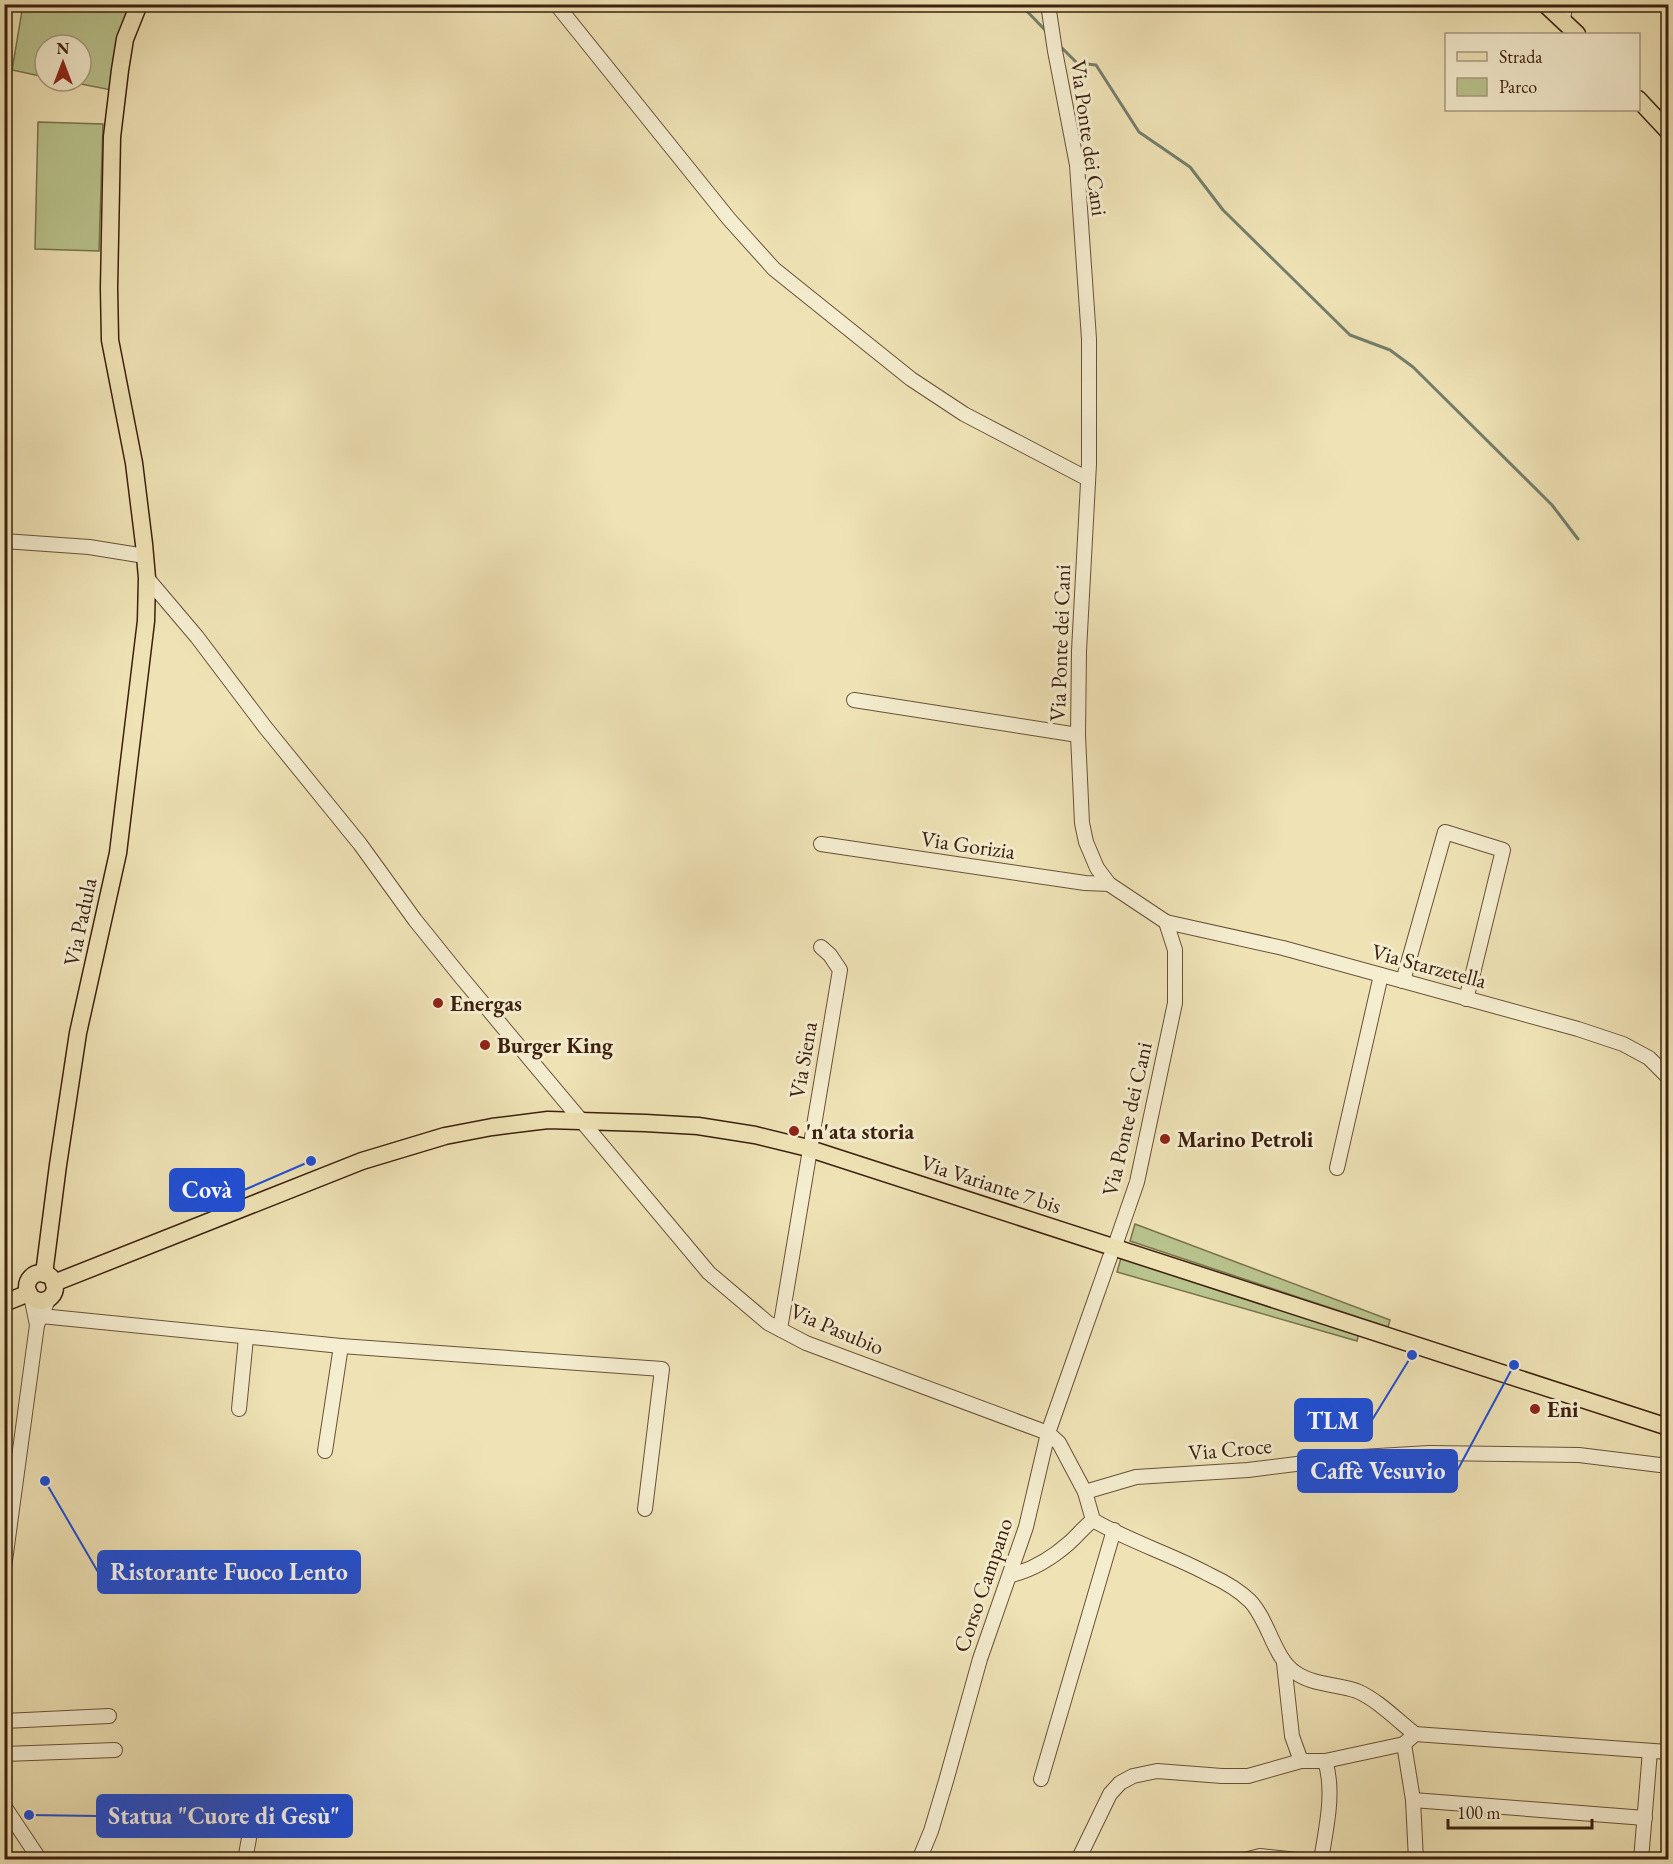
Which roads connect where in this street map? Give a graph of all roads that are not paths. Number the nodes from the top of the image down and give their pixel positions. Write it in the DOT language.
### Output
graph roads {
  1 [pos="140,4"];
  2 [pos="556,4"];
  3 [pos="1545,4"];
  4 [pos="1049,10"];
  5 [pos="1564,13"];
  6 [pos="1576,33"];
  7 [pos="1640,101"];
  8 [pos="1668,131"];
  9 [pos="1088,479"];
  10 [pos="4,541"];
  11 [pos="145,556"];
  12 [pos="147,578"];
  13 [pos="854,700"];
  14 [pos="1078,735"];
  15 [pos="821,844"];
  16 [pos="1109,884"];
  17 [pos="1166,922"];
  18 [pos="821,947"];
  19 [pos="1381,975"];
  20 [pos="1403,981"];
  21 [pos="1466,999"];
  22 [pos="1668,1077"];
  23 [pos="579,1120"];
  24 [pos="809,1149"];
  25 [pos="1337,1168"];
  26 [pos="1117,1240"];
  27 [pos="1110,1257"];
  28 [pos="49,1286"];
  29 [pos="30,1295"];
  30 [pos="4,1303"];
  31 [pos="39,1321"];
  32 [pos="780,1329"];
  33 [pos="246,1338"];
  34 [pos="341,1347"];
  35 [pos="239,1409"];
  36 [pos="1668,1426"];
  37 [pos="1048,1433"];
  38 [pos="325,1451"];
  39 [pos="1668,1466"];
  40 [pos="1085,1492"];
  41 [pos="645,1509"];
  42 [pos="1093,1520"];
  43 [pos="1114,1530"];
  44 [pos="4,1568"];
  45 [pos="1011,1575"];
  46 [pos="1284,1663"];
  47 [pos="109,1716"];
  48 [pos="4,1721"];
  49 [pos="1415,1734"];
  50 [pos="1404,1744"];
  51 [pos="115,1750"];
  52 [pos="1650,1750"];
  53 [pos="1668,1752"];
  54 [pos="4,1754"];
  55 [pos="1300,1761"];
  56 [pos="1325,1761"];
  57 [pos="1041,1779"];
  58 [pos="1413,1800"];
  59 [pos="4,1806"];
  60 [pos="1644,1818"];
  61 [pos="252,1822"];
  62 [pos="40,1860"];
  63 [pos="245,1860"];
  64 [pos="919,1860"];
  65 [pos="1078,1860"];
  66 [pos="1244,1860"];
  67 [pos="1297,1860"];
  68 [pos="1321,1860"];
  69 [pos="1416,1860"];
  70 [pos="1641,1860"];
  1 -- 11 [label="main road, Via Padula"];
  2 -- 9 [label="street"];
  3 -- 5 [label="main road"];
  4 -- 9 [label="street, Via Ponte dei Cani"];
  5 -- 6 [label="main road"];
  7 -- 8 [label="main road"];
  9 -- 14 [label="street, Via Ponte dei Cani"];
  10 -- 11 [label="street"];
  11 -- 12 [label="main road, Via Padula"];
  12 -- 23 [label="street"];
  12 -- 28 [label="main road, Via Padula"];
  13 -- 14 [label="street"];
  14 -- 16 [label="street, Via Ponte dei Cani"];
  15 -- 16 [label="street, Via Gorizia"];
  16 -- 17 [label="street, Via Ponte dei Cani"];
  17 -- 19 [label="street, Via Starzetella"];
  17 -- 26 [label="street, Via Ponte dei Cani"];
  18 -- 24 [label="street, Via Siena"];
  19 -- 20 [label="street, Via Starzetella"];
  19 -- 25 [label="street"];
  20 -- 21 [label="street, Via Starzetella"];
  20 -- 21 [label="street"];
  21 -- 22 [label="street, Via Starzetella"];
  23 -- 24 [label="main road, Via Variante 7 bis"];
  23 -- 28 [label="main road, Via Variante 7 bis"];
  23 -- 32 [label="street, Via Pasubio"];
  24 -- 32 [label="street, Via Siena"];
  24 -- 36 [label="main road, Via Variante 7 bis"];
  27 -- 37 [label="street, Corso Campano"];
  28 -- 29 [label="main road"];
  28 -- 29 [label="main road"];
  28 -- 31 [label="street"];
  29 -- 30 [label="main road"];
  29 -- 31 [label="street"];
  31 -- 33 [label="street"];
  31 -- 44 [label="street"];
  32 -- 37 [label="street, Via Pasubio"];
  33 -- 34 [label="street"];
  33 -- 35 [label="street"];
  34 -- 38 [label="street"];
  34 -- 41 [label="street"];
  37 -- 40 [label="street"];
  37 -- 45 [label="street, Corso Campano"];
  39 -- 40 [label="street, Via Croce"];
  40 -- 42 [label="street"];
  42 -- 43 [label="street"];
  42 -- 45 [label="street"];
  43 -- 46 [label="street"];
  43 -- 57 [label="street"];
  45 -- 64 [label="street, Corso Campano"];
  46 -- 49 [label="street"];
  46 -- 55 [label="street"];
  47 -- 48 [label="street"];
  49 -- 50 [label="street"];
  49 -- 52 [label="street"];
  50 -- 56 [label="street"];
  50 -- 58 [label="street"];
  51 -- 54 [label="street"];
  52 -- 53 [label="street"];
  52 -- 60 [label="street"];
  55 -- 56 [label="street"];
  55 -- 65 [label="street"];
  56 -- 68 [label="street"];
  58 -- 60 [label="street"];
  58 -- 69 [label="street"];
  59 -- 62 [label="street"];
  60 -- 70 [label="street"];
  61 -- 63 [label="street"];
  66 -- 67 [label="street"];
}
